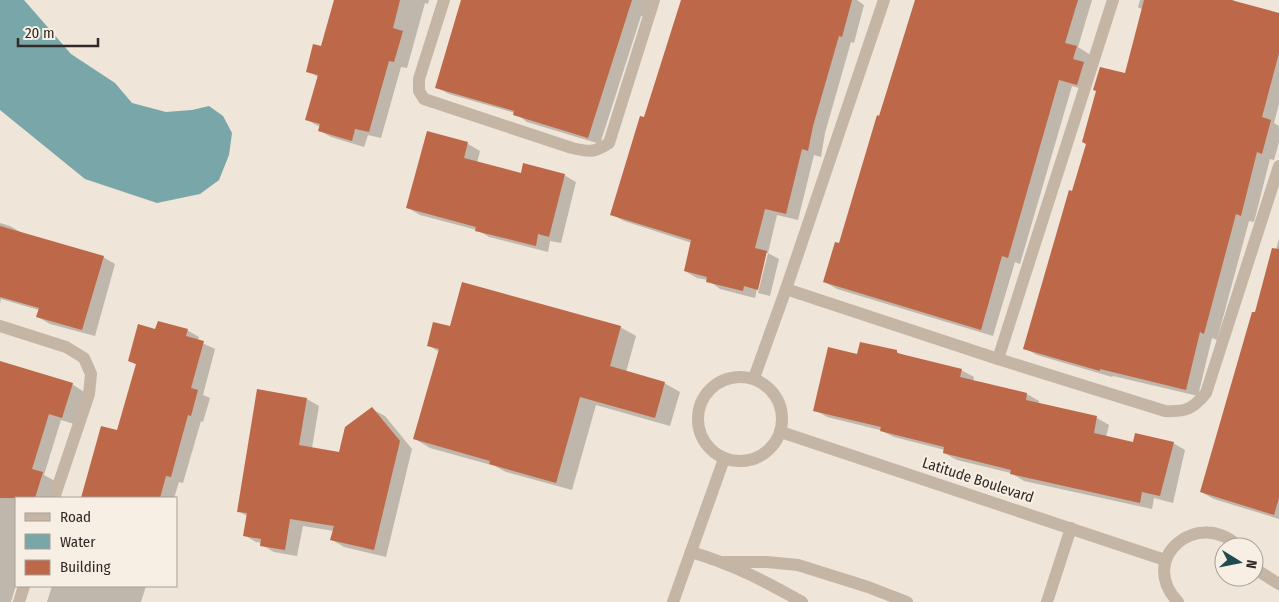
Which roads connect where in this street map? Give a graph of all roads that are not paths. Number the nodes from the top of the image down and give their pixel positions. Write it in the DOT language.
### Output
graph roads {
  1 [pos="444,0"];
  2 [pos="654,0"];
  3 [pos="884,0"];
  4 [pos="1113,0"];
  5 [pos="1279,166"];
  6 [pos="786,289"];
  7 [pos="0,326"];
  8 [pos="998,359"];
  9 [pos="754,378"];
  10 [pos="781,432"];
  11 [pos="724,458"];
  12 [pos="54,497"];
  13 [pos="1072,528"];
  14 [pos="1224,537"];
  15 [pos="691,552"];
  16 [pos="1165,560"];
  17 [pos="724,562"];
  18 [pos="1264,574"];
  19 [pos="1279,584"];
  20 [pos="24,587"];
  21 [pos="19,602"];
  22 [pos="674,602"];
  23 [pos="802,602"];
  24 [pos="907,602"];
  25 [pos="1047,602"];
  26 [pos="1178,602"];
  1 -- 2 [label="street"];
  3 -- 6 [label="street"];
  4 -- 8 [label="street"];
  5 -- 8 [label="street"];
  6 -- 8 [label="street"];
  6 -- 9 [label="street"];
  7 -- 12 [label="street"];
  9 -- 10 [label="street"];
  9 -- 11 [label="street"];
  10 -- 11 [label="street"];
  10 -- 13 [label="street, Latitude Boulevard"];
  11 -- 15 [label="street"];
  13 -- 16 [label="street, Latitude Boulevard"];
  13 -- 25 [label="street"];
  14 -- 16 [label="street"];
  15 -- 17 [label="street"];
  15 -- 22 [label="street"];
  16 -- 26 [label="street"];
  17 -- 23 [label="street"];
  17 -- 24 [label="street"];
  18 -- 19 [label="street"];
  20 -- 21 [label="street"];
}
